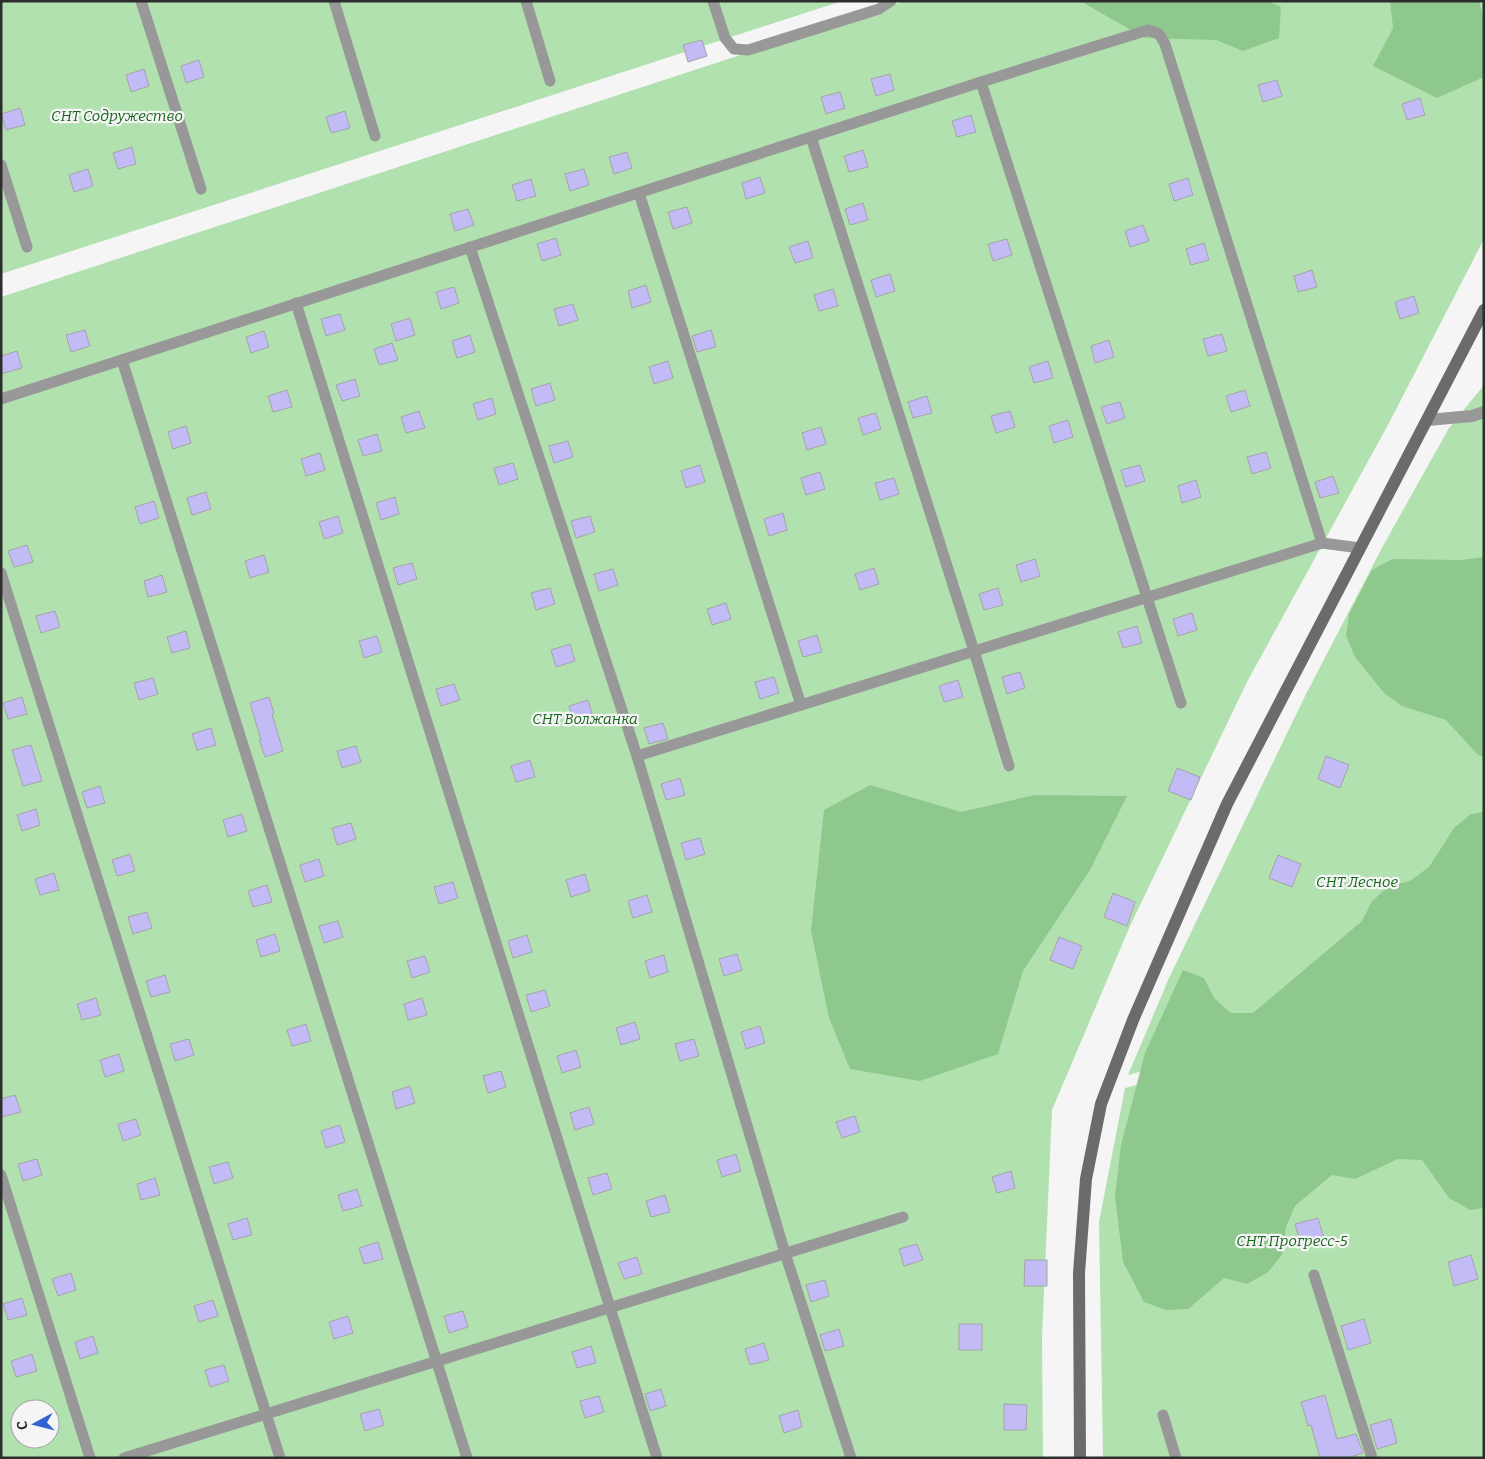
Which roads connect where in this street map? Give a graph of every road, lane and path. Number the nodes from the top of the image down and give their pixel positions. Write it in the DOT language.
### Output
graph roads {
  1 [pos="141,1"];
  2 [pos="334,1"];
  3 [pos="526,1"];
  4 [pos="713,1"];
  5 [pos="891,1"];
  6 [pos="550,81"];
  7 [pos="981,82"];
  8 [pos="375,136"];
  9 [pos="811,137"];
  10 [pos="1,165"];
  11 [pos="201,189"];
  12 [pos="639,193"];
  13 [pos="27,247"];
  14 [pos="470,247"];
  15 [pos="296,304"];
  16 [pos="1484,310"];
  17 [pos="122,360"];
  18 [pos="1,399"];
  19 [pos="1484,412"];
  20 [pos="1428,420"];
  21 [pos="1322,543"];
  22 [pos="1360,548"];
  23 [pos="1,573"];
  24 [pos="1147,598"];
  25 [pos="974,651"];
  26 [pos="1181,703"];
  27 [pos="801,704"];
  28 [pos="637,756"];
  29 [pos="1008,766"];
  30 [pos="1,1175"];
  31 [pos="903,1217"];
  32 [pos="786,1254"];
  33 [pos="1314,1275"];
  34 [pos="610,1308"];
  35 [pos="437,1361"];
  36 [pos="266,1414"];
  37 [pos="1163,1414"];
  38 [pos="90,1458"];
  39 [pos="124,1458"];
  40 [pos="280,1458"];
  41 [pos="467,1458"];
  42 [pos="657,1458"];
  43 [pos="851,1458"];
  44 [pos="1080,1458"];
  45 [pos="1176,1458"];
  46 [pos="1372,1458"];
  1 -- 11 [label="lane"];
  2 -- 8 [label="lane"];
  3 -- 6 [label="lane"];
  4 -- 5 [label="lane"];
  7 -- 9 [label="lane"];
  7 -- 21 [label="lane"];
  7 -- 24 [label="lane"];
  9 -- 12 [label="lane"];
  9 -- 25 [label="lane"];
  10 -- 13 [label="lane"];
  12 -- 14 [label="lane"];
  12 -- 27 [label="lane"];
  14 -- 15 [label="lane"];
  14 -- 28 [label="lane"];
  15 -- 17 [label="lane"];
  15 -- 34 [label="lane"];
  16 -- 20 [label="street"];
  17 -- 18 [label="lane"];
  17 -- 35 [label="lane"];
  19 -- 20 [label="street"];
  20 -- 22 [label="street"];
  21 -- 22 [label="lane"];
  21 -- 24 [label="lane"];
  22 -- 44 [label="street"];
  23 -- 36 [label="lane"];
  24 -- 25 [label="lane"];
  24 -- 26 [label="lane"];
  25 -- 27 [label="lane"];
  25 -- 29 [label="lane"];
  27 -- 28 [label="lane"];
  28 -- 32 [label="lane"];
  30 -- 38 [label="lane"];
  31 -- 32 [label="lane"];
  32 -- 34 [label="lane"];
  32 -- 43 [label="lane"];
  33 -- 46 [label="lane"];
  34 -- 35 [label="lane"];
  34 -- 42 [label="lane"];
  35 -- 36 [label="lane"];
  35 -- 41 [label="lane"];
  36 -- 39 [label="lane"];
  36 -- 40 [label="lane"];
  37 -- 45 [label="lane"];
}
